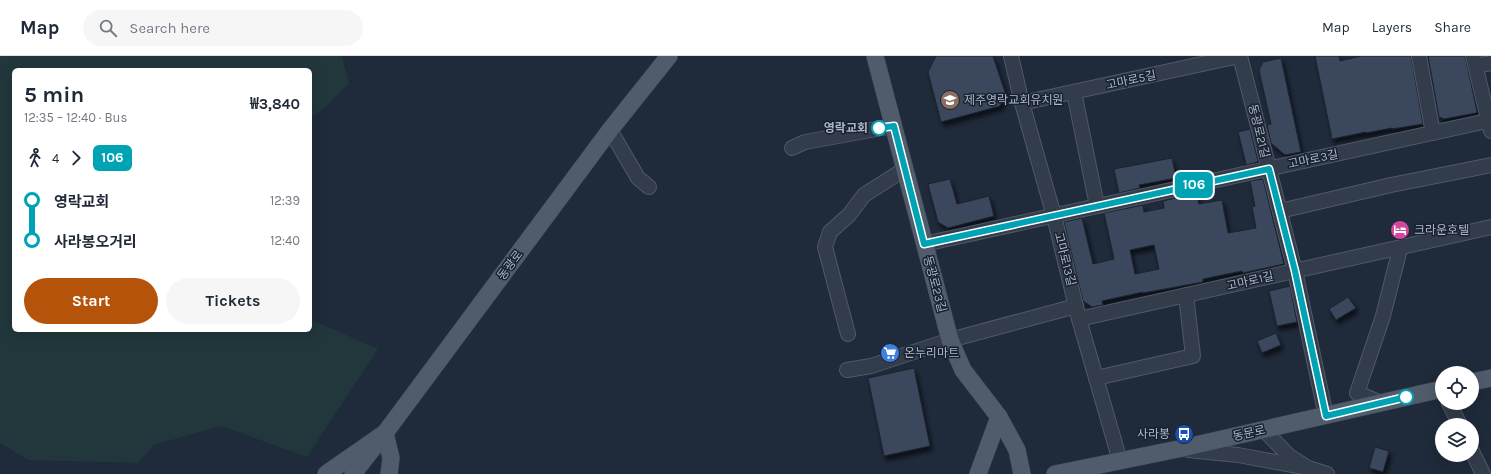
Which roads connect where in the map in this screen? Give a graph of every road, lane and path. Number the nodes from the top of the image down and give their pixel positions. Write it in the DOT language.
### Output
graph roads {
  1 [pos="669,56"];
  2 [pos="875,56"];
  3 [pos="1011,56"];
  4 [pos="1240,56"];
  5 [pos="1419,56"];
  6 [pos="1474,61"];
  7 [pos="1491,63"];
  8 [pos="1074,92"];
  9 [pos="1022,103"];
  10 [pos="1490,124"];
  11 [pos="894,126"];
  12 [pos="610,130"];
  13 [pos="1433,133"];
  14 [pos="792,148"];
  15 [pos="1491,165"];
  16 [pos="905,169"];
  17 [pos="1269,169"];
  18 [pos="649,187"];
  19 [pos="1097,206"];
  20 [pos="1280,211"];
  21 [pos="1054,216"];
  22 [pos="1491,227"];
  23 [pos="924,244"];
  24 [pos="1400,249"];
  25 [pos="1295,271"];
  26 [pos="1186,295"];
  27 [pos="1078,313"];
  28 [pos="848,334"];
  29 [pos="950,340"];
  30 [pos="847,370"];
  31 [pos="1096,378"];
  32 [pos="1491,378"];
  33 [pos="1479,381"];
  34 [pos="1435,391"];
  35 [pos="1381,403"];
  36 [pos="1326,416"];
  37 [pos="999,417"];
  38 [pos="1264,430"];
  39 [pos="385,433"];
  40 [pos="1178,449"];
  41 [pos="1120,461"];
  42 [pos="1477,462"];
  43 [pos="1308,468"];
  44 [pos="326,474"];
  45 [pos="353,474"];
  46 [pos="389,474"];
  47 [pos="978,474"];
  48 [pos="1022,474"];
  49 [pos="1055,474"];
  50 [pos="1327,474"];
  51 [pos="1483,474"];
  1 -- 12 [label="main road, 동광로"];
  2 -- 11 [label="main road, 동광로23길"];
  3 -- 9 [label="street, 고마로13길"];
  4 -- 8 [label="street, 고마로5길"];
  4 -- 17 [label="street, 동광로21길"];
  5 -- 13 [label="street"];
  6 -- 7 [label="street"];
  6 -- 10 [label="street"];
  8 -- 9 [label="street, 고마로5길"];
  8 -- 19 [label="street"];
  9 -- 21 [label="street, 고마로13길"];
  10 -- 13 [label="street, 고마로3길"];
  11 -- 14 [label="street"];
  11 -- 16 [label="main road, 동광로23길"];
  12 -- 18 [label="street"];
  12 -- 39 [label="main road, 동광로"];
  13 -- 17 [label="street, 고마로3길"];
  15 -- 20 [label="street"];
  16 -- 23 [label="main road, 동광로23길"];
  16 -- 28 [label="street"];
  17 -- 19 [label="street, 고마로3길"];
  17 -- 20 [label="street, 동광로21길"];
  19 -- 21 [label="street, 고마로3길"];
  20 -- 25 [label="street, 동광로21길"];
  21 -- 23 [label="street, 고마로3길"];
  21 -- 27 [label="street, 고마로13길"];
  22 -- 24 [label="street, 고마로1길"];
  23 -- 29 [label="main road, 동광로23길"];
  24 -- 25 [label="street, 고마로1길"];
  24 -- 35 [label="street"];
  25 -- 26 [label="street, 고마로1길"];
  25 -- 36 [label="street, 동광로21길"];
  26 -- 27 [label="street, 고마로1길"];
  26 -- 31 [label="street"];
  27 -- 29 [label="street, 고마로1길"];
  27 -- 31 [label="street, 고마로13길"];
  29 -- 30 [label="street, 고마로1길"];
  29 -- 37 [label="main road, 동광로23길"];
  31 -- 41 [label="street, 고마로13길"];
  32 -- 33 [label="main road"];
  34 -- 35 [label="main road, 동문로"];
  35 -- 36 [label="main road, 동문로"];
  36 -- 38 [label="main road, 동문로"];
  37 -- 47 [label="main road"];
  37 -- 48 [label="main road, 동광로23길"];
  38 -- 40 [label="main road, 동문로"];
  38 -- 43 [label="street"];
  39 -- 44 [label="main road"];
  39 -- 45 [label="main road, 동광로"];
  39 -- 46 [label="main road"];
  40 -- 41 [label="main road, 동문로"];
  40 -- 43 [label="street"];
  41 -- 49 [label="main road, 동문로"];
  42 -- 51 [label="street"];
  43 -- 50 [label="street"];
}
